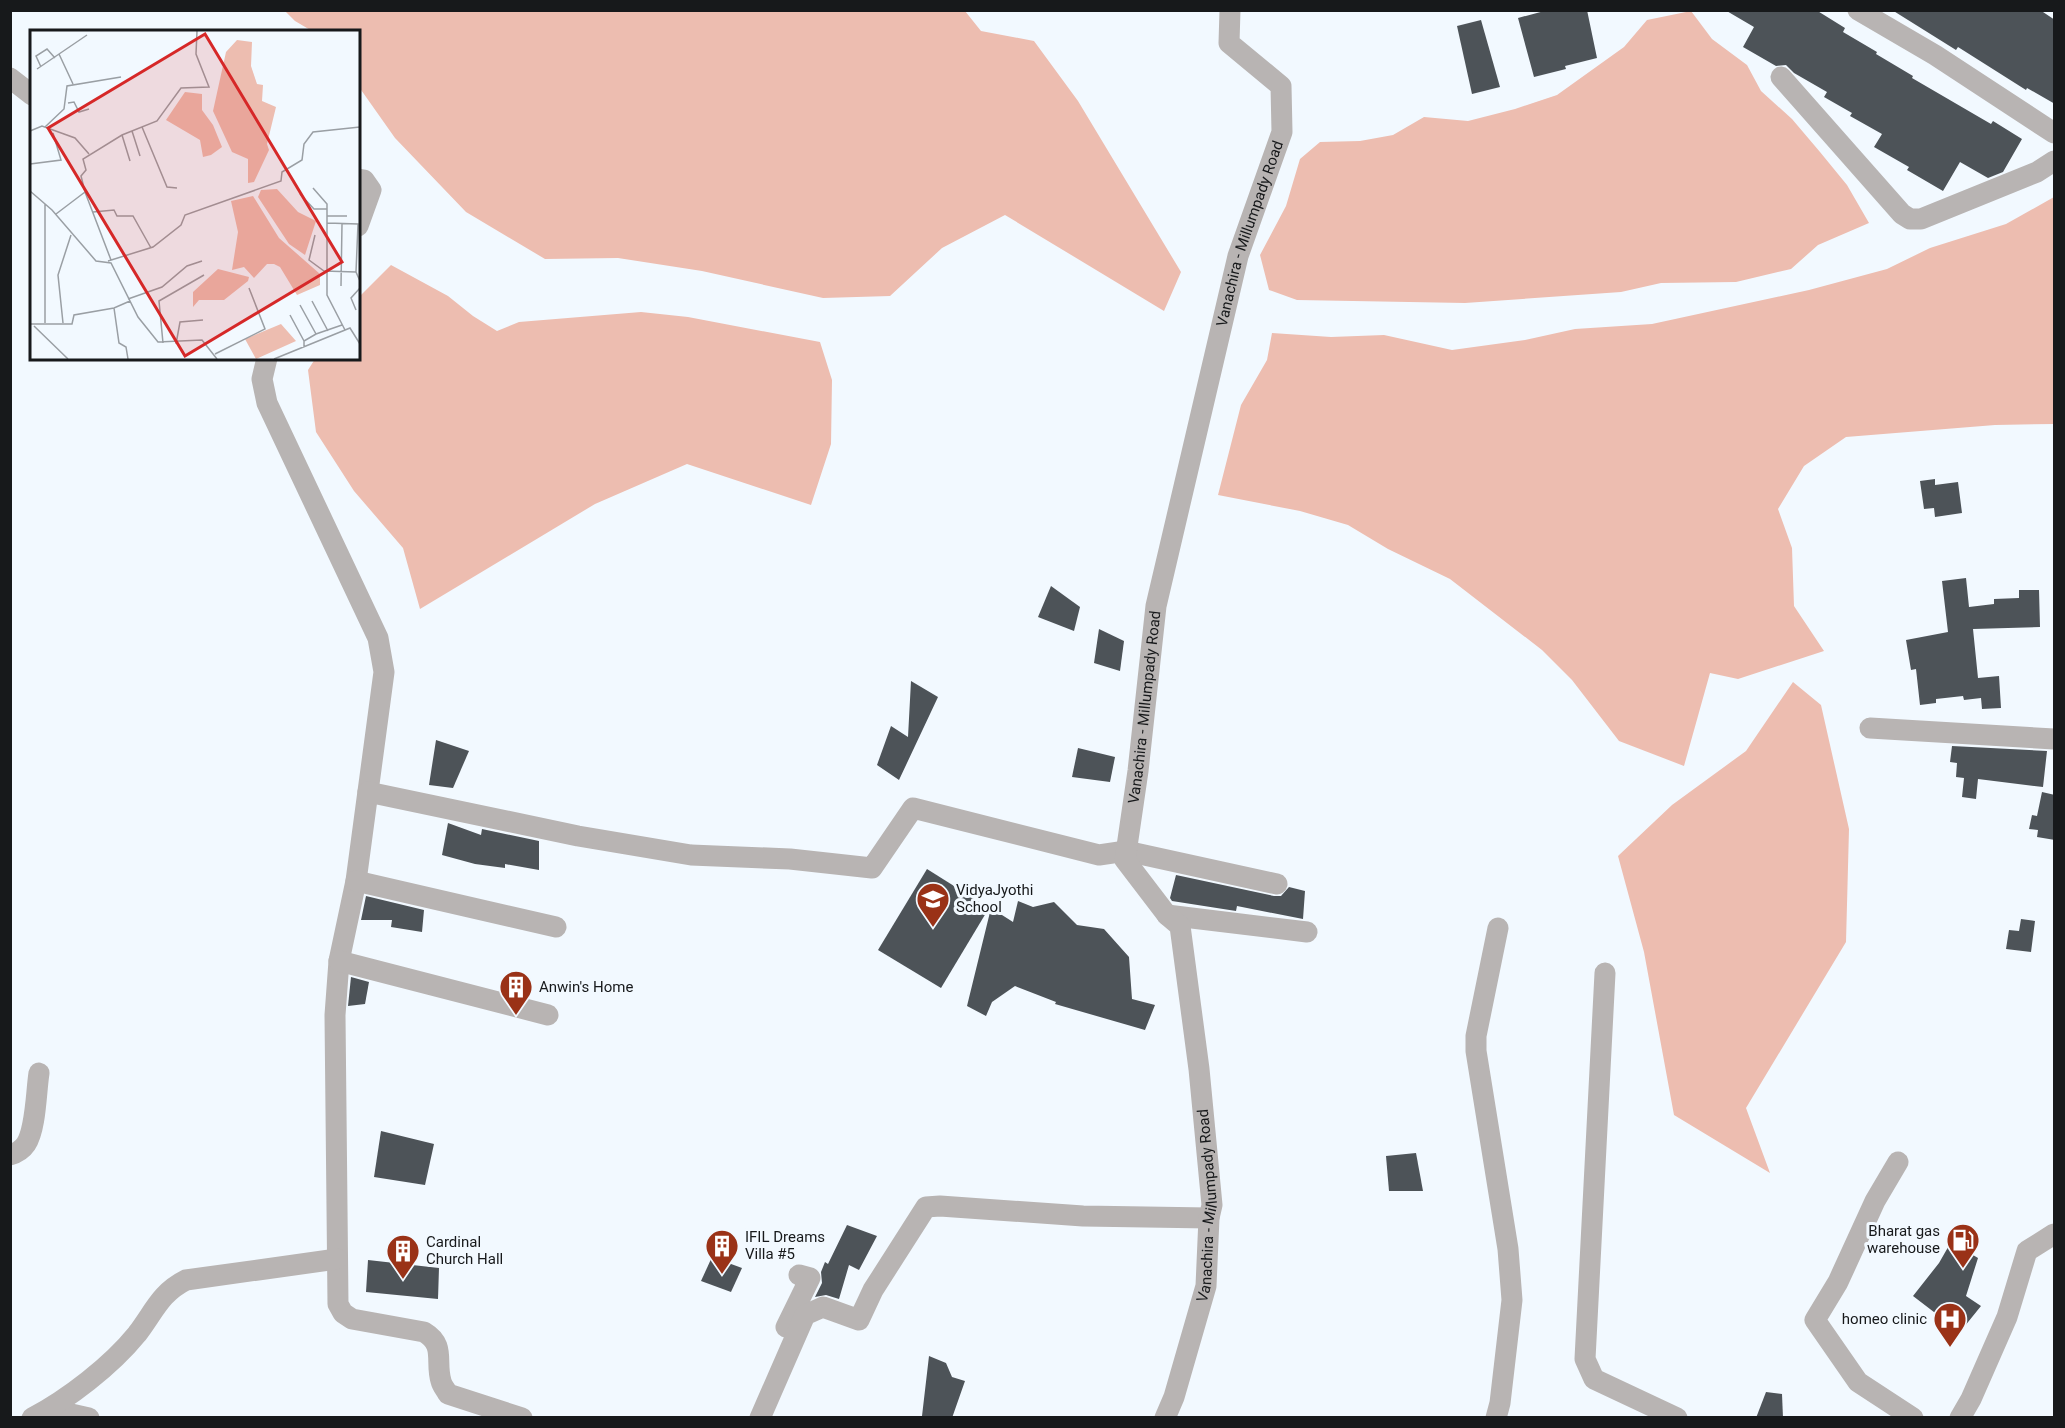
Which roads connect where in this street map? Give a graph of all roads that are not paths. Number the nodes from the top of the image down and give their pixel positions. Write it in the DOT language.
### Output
graph roads {
  1 [pos="1230,10"];
  2 [pos="1858,10"];
  3 [pos="1781,77"];
  4 [pos="10,78"];
  5 [pos="30,93"];
  6 [pos="2055,133"];
  7 [pos="2055,161"];
  8 [pos="360,179"];
  9 [pos="360,220"];
  10 [pos="267,360"];
  11 [pos="1870,728"];
  12 [pos="2055,739"];
  13 [pos="368,792"];
  14 [pos="1126,850"];
  15 [pos="356,880"];
  16 [pos="1277,884"];
  17 [pos="1167,915"];
  18 [pos="556,927"];
  19 [pos="1498,928"];
  20 [pos="1307,932"];
  21 [pos="339,961"];
  22 [pos="1605,973"];
  23 [pos="548,1015"];
  24 [pos="39,1073"];
  25 [pos="10,1155"];
  26 [pos="1898,1162"];
  27 [pos="1209,1218"];
  28 [pos="2055,1234"];
  29 [pos="338,1259"];
  30 [pos="800,1275"];
  31 [pos="801,1311"];
  32 [pos="41,1413"];
  33 [pos="89,1418"];
  34 [pos="522,1418"];
  35 [pos="744,1418"];
  36 [pos="760,1418"];
  37 [pos="1165,1418"];
  38 [pos="1496,1418"];
  39 [pos="1677,1418"];
  40 [pos="1913,1418"];
  41 [pos="1960,1418"];
  1 -- 14 [label="street, Vanachira - Millumpady Road"];
  2 -- 6 [label="street"];
  3 -- 7 [label="street"];
  4 -- 5 [label="street"];
  8 -- 9 [label="street"];
  10 -- 13 [label="street"];
  11 -- 12 [label="street"];
  13 -- 14 [label="street"];
  13 -- 15 [label="street"];
  14 -- 16 [label="street"];
  14 -- 17 [label="street, Vanachira - Millumpady Road"];
  15 -- 18 [label="street"];
  15 -- 21 [label="street"];
  17 -- 20 [label="street"];
  17 -- 27 [label="street, Vanachira - Millumpady Road"];
  19 -- 38 [label="street"];
  21 -- 23 [label="street"];
  21 -- 29 [label="street"];
  22 -- 39 [label="street"];
  24 -- 25 [label="street"];
  26 -- 40 [label="street"];
  27 -- 31 [label="street"];
  27 -- 37 [label="street, Vanachira - Millumpady Road"];
  28 -- 41 [label="street"];
  29 -- 32 [label="street"];
  29 -- 34 [label="street"];
  30 -- 31 [label="street"];
  31 -- 35 [label="street"];
  31 -- 36 [label="street"];
  32 -- 33 [label="street"];
}
